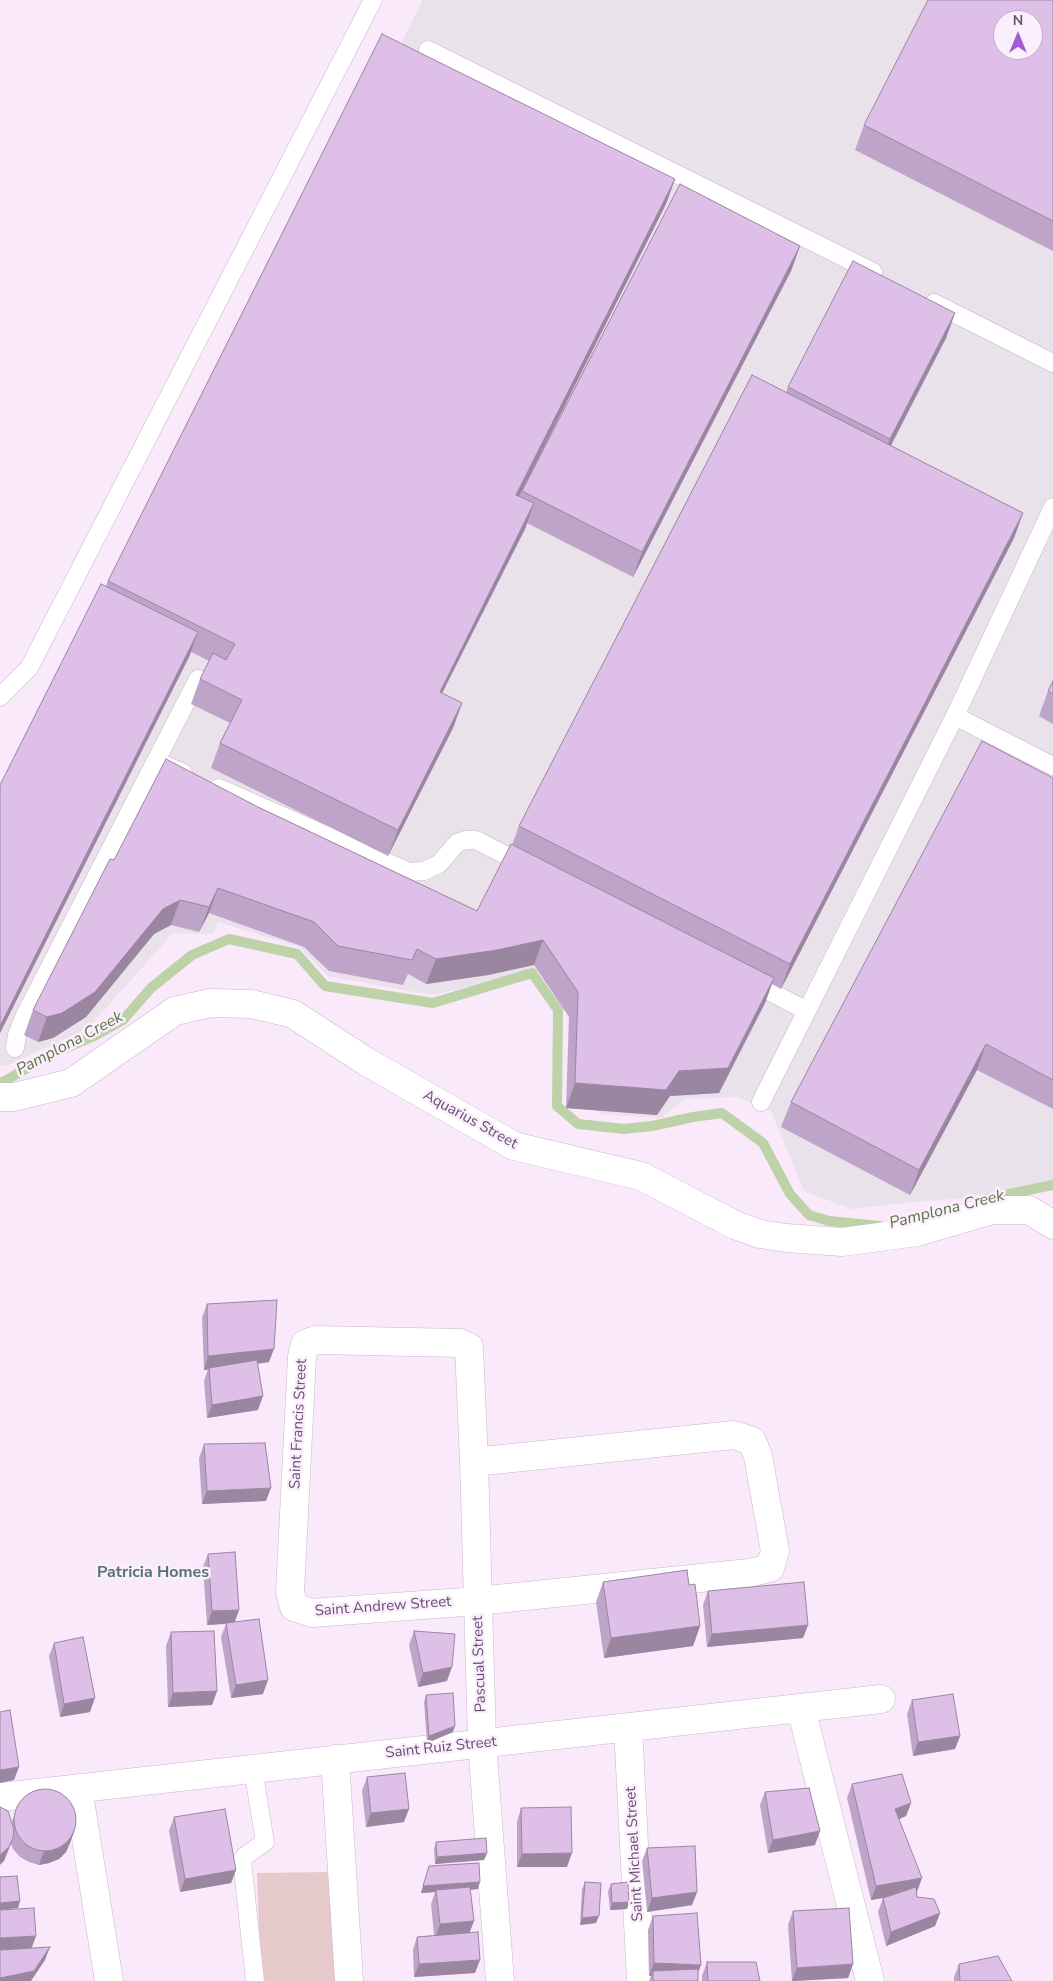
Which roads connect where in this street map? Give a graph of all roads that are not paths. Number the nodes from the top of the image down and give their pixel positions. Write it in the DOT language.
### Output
graph roads {
  1 [pos="373,0"];
  2 [pos="428,50"];
  3 [pos="884,278"];
  4 [pos="919,296"];
  5 [pos="1053,363"];
  6 [pos="1053,506"];
  7 [pos="198,679"];
  8 [pos="0,697"];
  9 [pos="955,716"];
  10 [pos="156,761"];
  11 [pos="1053,766"];
  12 [pos="546,876"];
  13 [pos="729,971"];
  14 [pos="807,1011"];
  15 [pos="16,1048"];
  16 [pos="0,1097"];
  17 [pos="762,1102"];
  18 [pos="1053,1225"];
  19 [pos="469,1347"];
  20 [pos="474,1462"];
  21 [pos="478,1600"];
  22 [pos="294,1607"];
  23 [pos="881,1699"];
  24 [pos="801,1708"];
  25 [pos="628,1727"];
  26 [pos="482,1743"];
  27 [pos="335,1759"];
  28 [pos="253,1769"];
  29 [pos="78,1788"];
  30 [pos="0,1797"];
  31 [pos="109,1981"];
  32 [pos="255,1981"];
  33 [pos="349,1981"];
  34 [pos="500,1981"];
  35 [pos="642,1981"];
  36 [pos="870,1981"];
  1 -- 8 [label="lane"];
  2 -- 3 [label="lane"];
  4 -- 5 [label="lane"];
  6 -- 9 [label="lane"];
  7 -- 10 [label="lane"];
  9 -- 11 [label="lane"];
  9 -- 14 [label="lane"];
  10 -- 12 [label="lane"];
  10 -- 15 [label="lane"];
  13 -- 14 [label="lane"];
  14 -- 17 [label="lane"];
  16 -- 18 [label="street, Aquarius Street"];
  19 -- 20 [label="street, Pascual Street"];
  19 -- 22 [label="street, Saint Francis Street"];
  20 -- 21 [label="street, Pascual Street"];
  20 -- 21 [label="street, Saint Andrew Street"];
  21 -- 22 [label="street, Saint Andrew Street"];
  21 -- 26 [label="street, Pascual Street"];
  23 -- 24 [label="street, Saint Ruiz Street"];
  24 -- 25 [label="street, Saint Ruiz Street"];
  24 -- 36 [label="street"];
  25 -- 26 [label="street, Saint Ruiz Street"];
  25 -- 35 [label="street, Saint Michael Street"];
  26 -- 27 [label="street, Saint Ruiz Street"];
  26 -- 34 [label="street, Pascual Street"];
  27 -- 28 [label="street, Saint Ruiz Street"];
  27 -- 33 [label="street"];
  28 -- 29 [label="street, Saint Ruiz Street"];
  28 -- 32 [label="lane"];
  29 -- 30 [label="street, Saint Ruiz Street"];
  29 -- 31 [label="street"];
}
